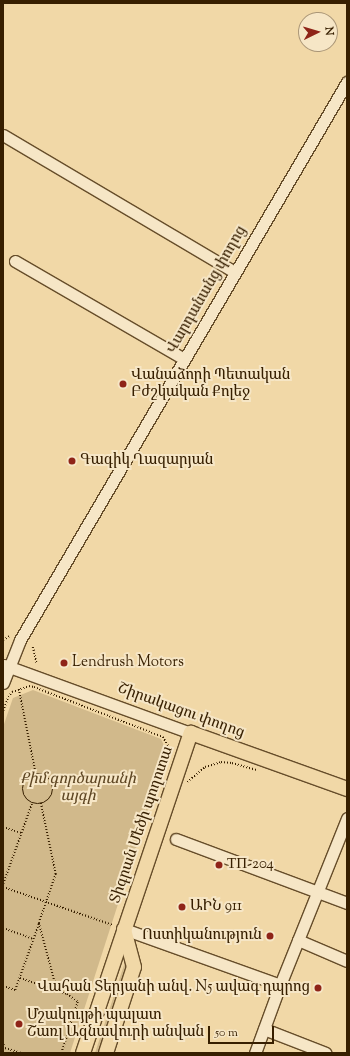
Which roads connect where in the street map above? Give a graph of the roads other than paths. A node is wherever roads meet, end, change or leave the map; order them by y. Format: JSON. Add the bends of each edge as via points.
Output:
{"nodes":[{"id":1,"x":347,"y":82,"type":"edge"},
{"id":2,"x":3,"y":136,"type":"edge"},
{"id":3,"x":15,"y":261,"type":"dead end"},
{"id":4,"x":235,"y":272,"type":"junction"},
{"id":5,"x":184,"y":359,"type":"junction"},
{"id":6,"x":6,"y":666,"type":"edge"},
{"id":7,"x":3,"y":682,"type":"edge"},
{"id":8,"x":191,"y":733,"type":"junction"},
{"id":9,"x":347,"y":789,"type":"edge"},
{"id":10,"x":347,"y":818,"type":"edge"},
{"id":11,"x":176,"y":839,"type":"dead end"},
{"id":12,"x":317,"y":892,"type":"junction"},
{"id":13,"x":347,"y":904,"type":"edge"},
{"id":14,"x":120,"y":927,"type":"junction"},
{"id":15,"x":298,"y":940,"type":"junction"},
{"id":16,"x":347,"y":961,"type":"edge"},
{"id":17,"x":280,"y":985,"type":"junction"},
{"id":18,"x":264,"y":1029,"type":"junction"},
{"id":19,"x":83,"y":1053,"type":"edge"},
{"id":20,"x":106,"y":1053,"type":"edge"},
{"id":21,"x":255,"y":1053,"type":"edge"},
{"id":22,"x":326,"y":1053,"type":"edge"}],
"edges":[{"from":1,"to":4,"type":"street","name":"Վարդանանց փողոց"},
{"from":2,"to":4,"type":"street"},
{"from":3,"to":5,"type":"street"},
{"from":4,"to":5,"type":"street","name":"Վարդանանց փողոց"},
{"from":5,"to":6,"type":"street","name":"Վարդանանց փողոց"},
{"from":6,"to":7,"type":"street","name":"Վարդանանց փողոց"},
{"from":6,"to":8,"type":"street","name":"Շիրակացու փողոց"},
{"from":8,"to":9,"type":"main road","name":"Շիրակացու փողոց"},
{"from":8,"to":14,"type":"main road","name":"Տիգրան Մեծի պողոտա"},
{"from":10,"to":12,"type":"street"},
{"from":11,"to":12,"type":"street"},
{"from":12,"to":13,"type":"street"},
{"from":12,"to":15,"type":"street"},
{"from":14,"to":17,"type":"street"},
{"from":14,"to":19,"type":"main road","name":"Տիգրան Մեծի պողոտա"},
{"from":14,"to":20,"type":"main road","via":[[134,967]]},
{"from":15,"to":16,"type":"street"},
{"from":15,"to":17,"type":"street"},
{"from":17,"to":18,"type":"street"},
{"from":18,"to":21,"type":"street"},
{"from":18,"to":22,"type":"street"}]}
